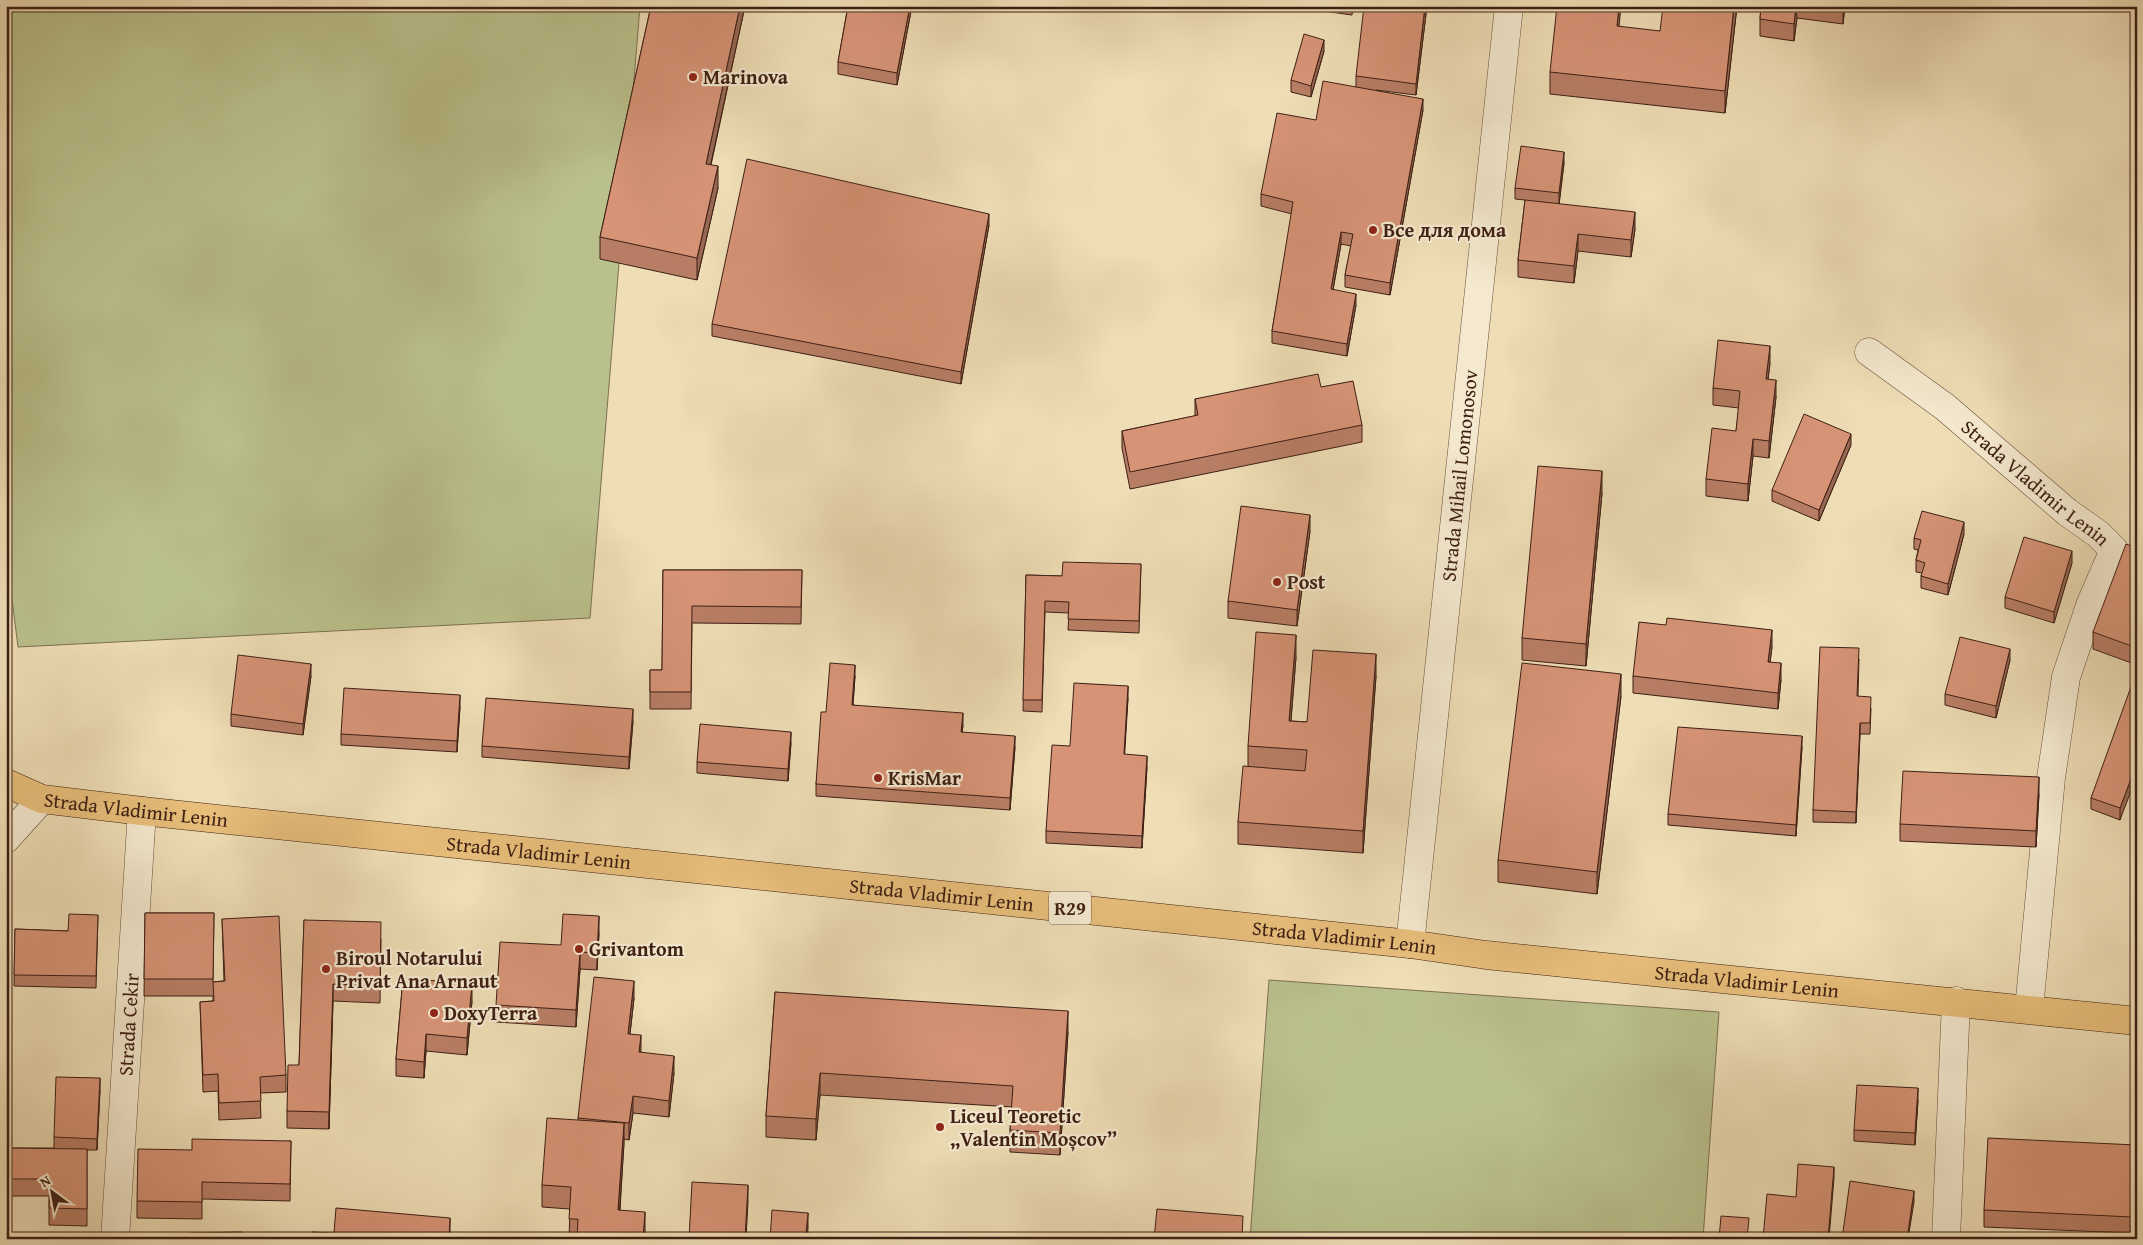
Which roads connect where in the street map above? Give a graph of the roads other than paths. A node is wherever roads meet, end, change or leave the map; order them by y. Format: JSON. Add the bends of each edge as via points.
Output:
{"nodes":[{"id":1,"x":1509,"y":6,"type":"edge"},
{"id":2,"x":1869,"y":352,"type":"dead end"},
{"id":3,"x":6,"y":783,"type":"edge"},
{"id":4,"x":42,"y":799,"type":"junction"},
{"id":5,"x":142,"y":811,"type":"junction"},
{"id":6,"x":6,"y":839,"type":"edge"},
{"id":7,"x":1410,"y":944,"type":"junction"},
{"id":8,"x":1956,"y":1001,"type":"junction"},
{"id":9,"x":2029,"y":1009,"type":"junction"},
{"id":10,"x":2137,"y":1021,"type":"edge"},
{"id":11,"x":115,"y":1239,"type":"edge"},
{"id":12,"x":1946,"y":1239,"type":"edge"}],
"edges":[{"from":1,"to":7,"type":"street","name":"Strada Mihail Lomonosov"},
{"from":2,"to":9,"type":"street","name":"Strada Vladimir Lenin","via":[[1945,408],[2114,550],[2066,677],[2051,778]]},
{"from":3,"to":4,"type":"main road","name":"Strada Vladimir Lenin","number":"R29"},
{"from":4,"to":5,"type":"main road","name":"Strada Vladimir Lenin","number":"R29"},
{"from":4,"to":6,"type":"street"},
{"from":5,"to":7,"type":"main road","name":"Strada Vladimir Lenin","number":"R29"},
{"from":5,"to":11,"type":"street","name":"Strada Cekir"},
{"from":7,"to":8,"type":"main road","name":"Strada Vladimir Lenin","number":"R29","via":[[1486,955]]},
{"from":8,"to":9,"type":"main road","name":"Strada Vladimir Lenin","number":"R29"},
{"from":8,"to":12,"type":"street"},
{"from":9,"to":10,"type":"main road","name":"Strada Vladimir Lenin","number":"R29"}]}
